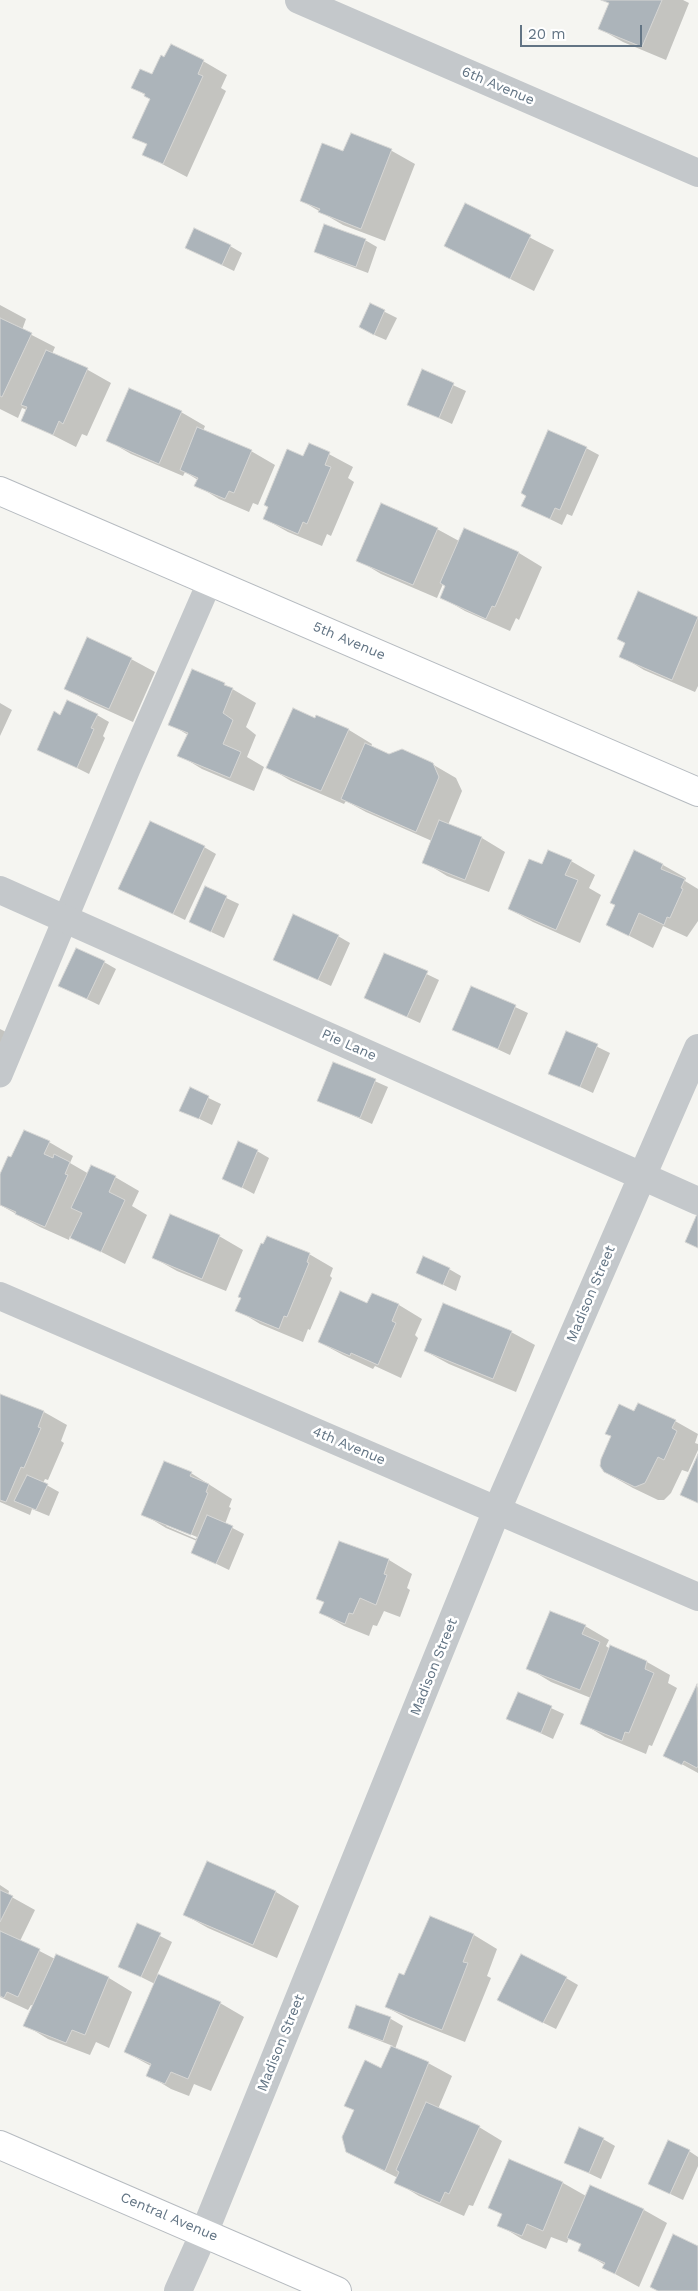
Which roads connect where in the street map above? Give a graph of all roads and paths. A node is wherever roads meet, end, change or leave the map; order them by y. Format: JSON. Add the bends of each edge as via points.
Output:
{"nodes":[{"id":1,"x":299,"y":0,"type":"edge"},
{"id":2,"x":698,"y":173,"type":"edge"},
{"id":3,"x":0,"y":491,"type":"edge"},
{"id":4,"x":210,"y":581,"type":"junction"},
{"id":5,"x":698,"y":792,"type":"edge"},
{"id":6,"x":0,"y":890,"type":"edge"},
{"id":7,"x":65,"y":917,"type":"junction"},
{"id":8,"x":698,"y":1048,"type":"edge"},
{"id":9,"x":0,"y":1075,"type":"edge"},
{"id":10,"x":641,"y":1177,"type":"junction"},
{"id":11,"x":698,"y":1201,"type":"edge"},
{"id":12,"x":0,"y":1296,"type":"edge"},
{"id":13,"x":497,"y":1510,"type":"junction"},
{"id":14,"x":698,"y":1597,"type":"edge"},
{"id":15,"x":0,"y":2145,"type":"edge"},
{"id":16,"x":204,"y":2232,"type":"junction"},
{"id":17,"x":178,"y":2291,"type":"edge"},
{"id":18,"x":337,"y":2291,"type":"edge"}],
"edges":[{"from":1,"to":2,"type":"street","name":"6th Avenue"},
{"from":3,"to":4,"type":"street","name":"5th Avenue"},
{"from":4,"to":5,"type":"street","name":"5th Avenue"},
{"from":4,"to":7,"type":"lane"},
{"from":6,"to":7,"type":"street","name":"Pie Lane"},
{"from":7,"to":9,"type":"lane"},
{"from":7,"to":10,"type":"street","name":"Pie Lane"},
{"from":8,"to":10,"type":"street","name":"Madison Street"},
{"from":10,"to":11,"type":"street","name":"Pie Lane"},
{"from":10,"to":13,"type":"street","name":"Madison Street"},
{"from":12,"to":13,"type":"street","name":"4th Avenue"},
{"from":13,"to":14,"type":"street","name":"4th Avenue"},
{"from":13,"to":16,"type":"street","name":"Madison Street"},
{"from":15,"to":16,"type":"street","name":"Central Avenue"},
{"from":16,"to":17,"type":"street","name":"Madison Street"},
{"from":16,"to":18,"type":"street","name":"Central Avenue"}]}
